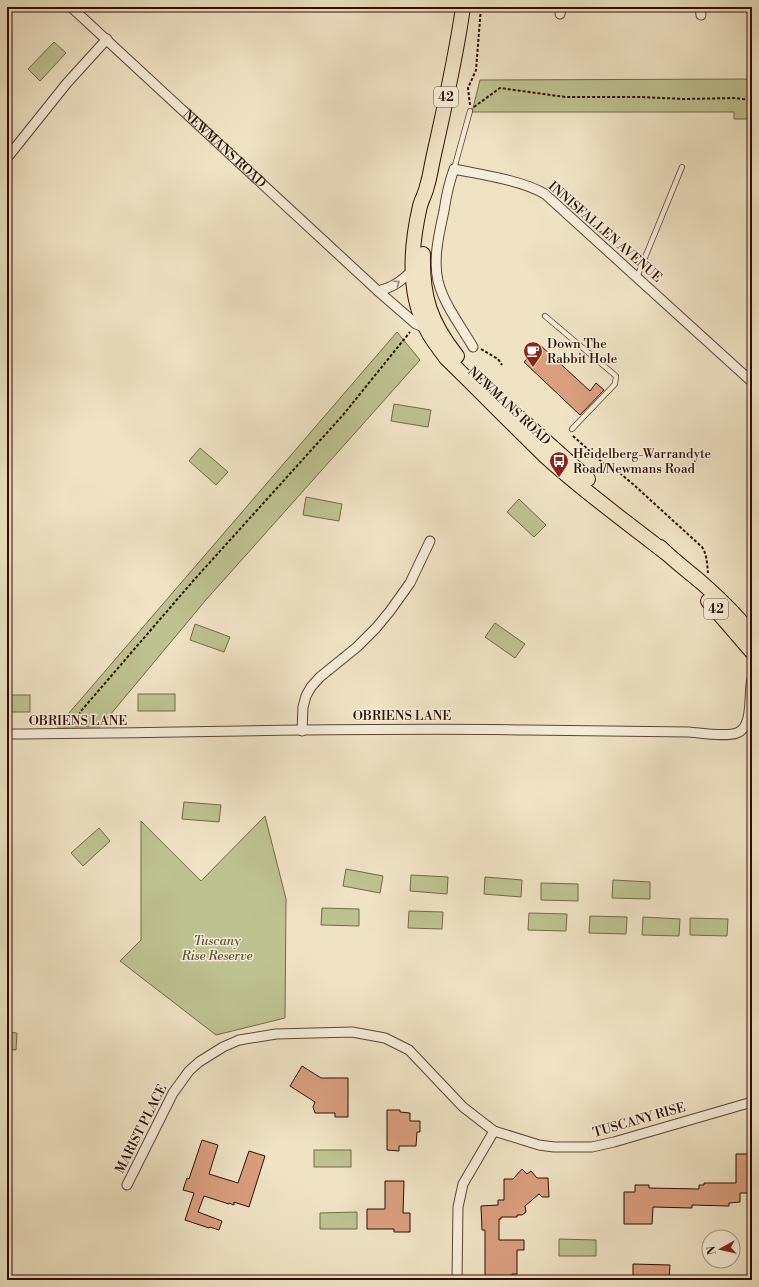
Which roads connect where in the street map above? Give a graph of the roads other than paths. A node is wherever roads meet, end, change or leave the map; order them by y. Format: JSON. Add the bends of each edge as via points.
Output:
{"nodes":[{"id":1,"x":71,"y":7,"type":"edge"},
{"id":2,"x":463,"y":7,"type":"edge"},
{"id":3,"x":107,"y":39,"type":"junction"},
{"id":4,"x":470,"y":110,"type":"road end"},
{"id":5,"x":7,"y":158,"type":"edge"},
{"id":6,"x":682,"y":167,"type":"dead end"},
{"id":7,"x":454,"y":169,"type":"junction"},
{"id":8,"x":427,"y":187,"type":"junction"},
{"id":9,"x":413,"y":270,"type":"junction"},
{"id":10,"x":637,"y":277,"type":"junction"},
{"id":11,"x":378,"y":291,"type":"junction"},
{"id":12,"x":545,"y":316,"type":"dead end"},
{"id":13,"x":426,"y":326,"type":"junction"},
{"id":14,"x":473,"y":347,"type":"road end"},
{"id":15,"x":752,"y":382,"type":"edge"},
{"id":16,"x":570,"y":431,"type":"road end"},
{"id":17,"x":430,"y":541,"type":"dead end"},
{"id":18,"x":680,"y":566,"type":"junction"},
{"id":19,"x":752,"y":635,"type":"edge"},
{"id":20,"x":752,"y":652,"type":"edge"},
{"id":21,"x":752,"y":679,"type":"edge"},
{"id":22,"x":302,"y":731,"type":"junction"},
{"id":23,"x":7,"y":734,"type":"edge"},
{"id":24,"x":305,"y":1032,"type":"joint"},
{"id":25,"x":752,"y":1102,"type":"edge"},
{"id":26,"x":494,"y":1131,"type":"junction"},
{"id":27,"x":127,"y":1185,"type":"dead end"},
{"id":28,"x":457,"y":1280,"type":"edge"}],
"edges":[{"from":1,"to":3,"type":"street","name":"NEWMANS ROAD"},
{"from":2,"to":8,"type":"main road","number":"42"},
{"from":3,"to":5,"type":"street","via":[[67,83]]},
{"from":3,"to":11,"type":"street","name":"NEWMANS ROAD"},
{"from":4,"to":7,"type":"lane"},
{"from":6,"to":10,"type":"lane"},
{"from":7,"to":10,"type":"street","name":"INNISFALLEN AVENUE","via":[[519,183],[537,190],[556,203]]},
{"from":7,"to":14,"type":"street","via":[[441,226],[436,270],[443,295]]},
{"from":8,"to":9,"type":"main road","number":"42","via":[[415,235]]},
{"from":8,"to":13,"type":"main road","number":"42","via":[[422,268],[428,308]]},
{"from":11,"to":9,"type":"street","one_way":true,"via":[[396,285]]},
{"from":9,"to":13,"type":"main road","number":"42","via":[[416,297]]},
{"from":10,"to":15,"type":"street","name":"INNISFALLEN AVENUE"},
{"from":11,"to":13,"type":"street","name":"NEWMANS ROAD"},
{"from":12,"to":16,"type":"lane","via":[[616,376],[615,384]]},
{"from":13,"to":18,"type":"main road","name":"NEWMANS ROAD","number":"42","via":[[448,344],[475,376]]},
{"from":17,"to":22,"type":"street","via":[[410,583],[390,611],[357,647],[311,687],[306,696]]},
{"from":18,"to":19,"type":"main road","name":"NEWMANS ROAD","number":"42","via":[[728,608]]},
{"from":18,"to":20,"type":"main road","name":"NEWMANS ROAD","number":"42"},
{"from":21,"to":22,"type":"street","name":"OBRIENS LANE","via":[[745,728],[731,734],[477,729]]},
{"from":22,"to":23,"type":"street","name":"OBRIENS LANE"},
{"from":24,"to":26,"type":"street","name":"TUSCANY RISE","via":[[352,1032],[385,1038],[410,1050],[463,1107]]},
{"from":24,"to":27,"type":"street","name":"MARIST PLACE","via":[[239,1040],[199,1062],[172,1093]]},
{"from":25,"to":26,"type":"street","name":"TUSCANY RISE","via":[[592,1147],[539,1145]]},
{"from":26,"to":28,"type":"street","via":[[463,1184],[458,1207]]}]}
